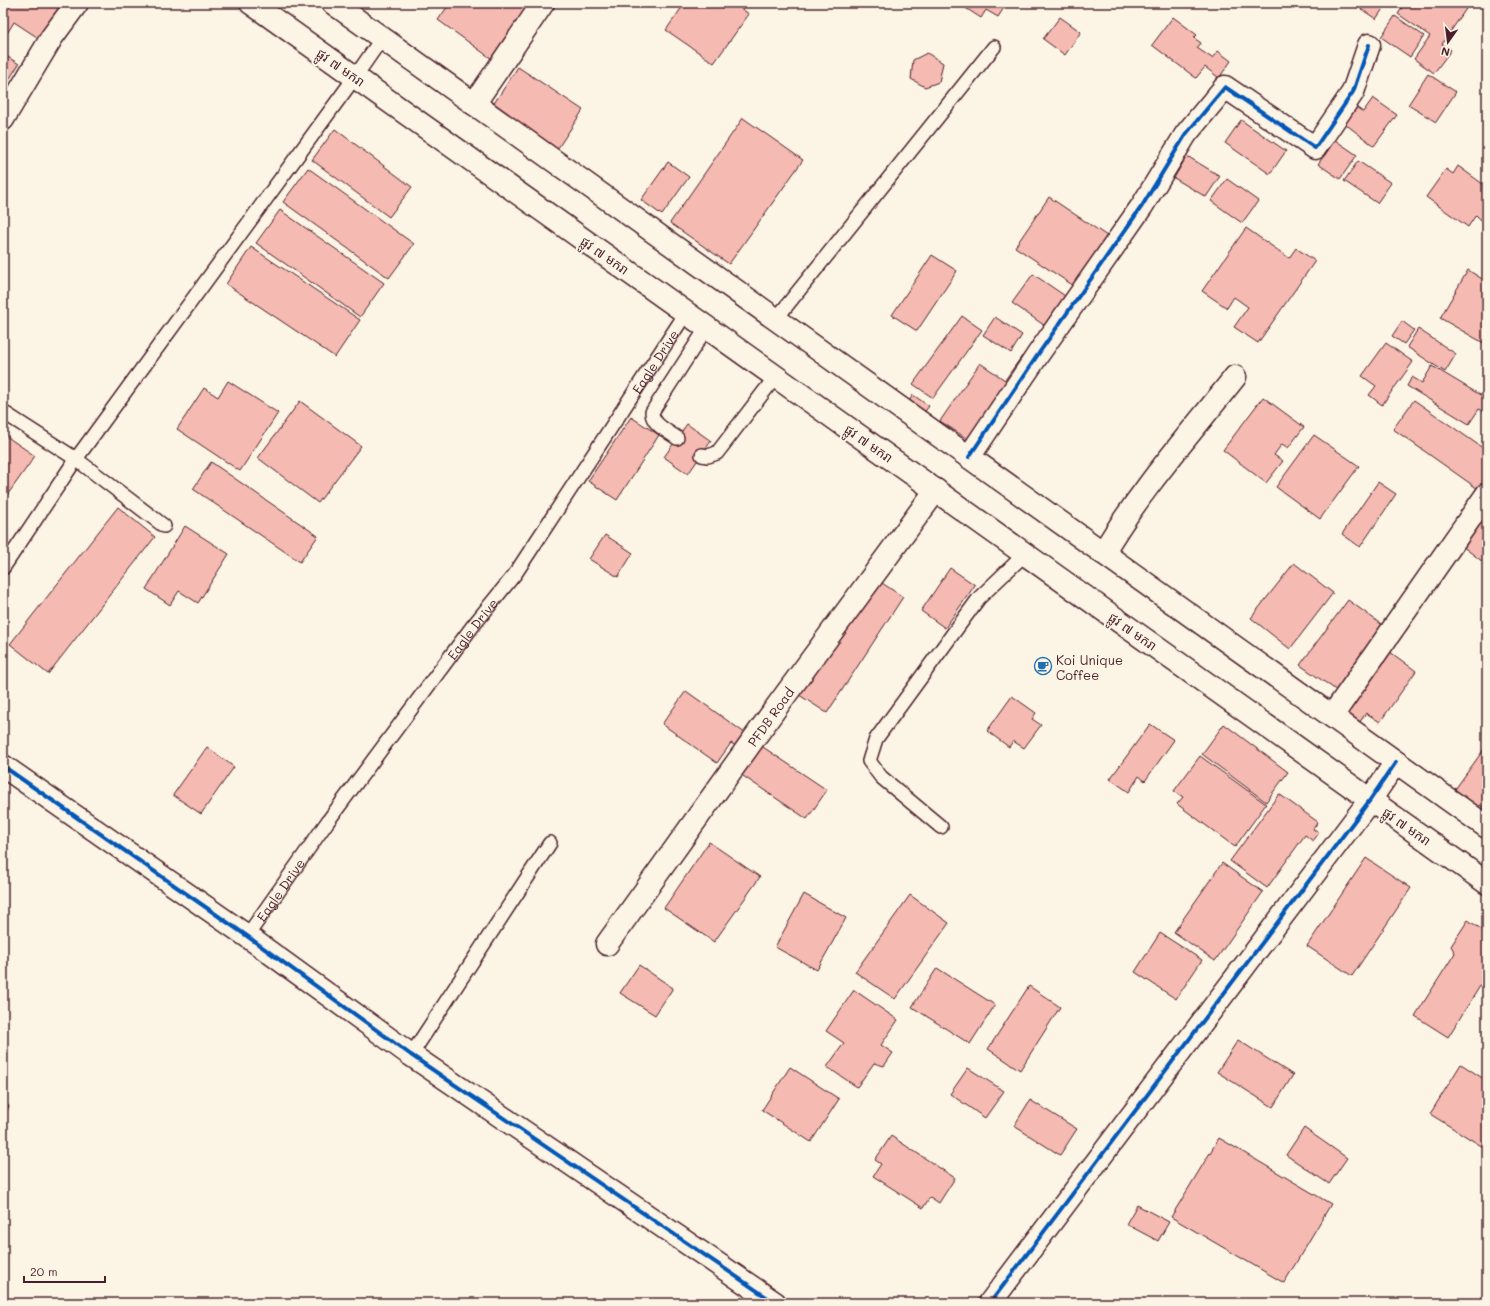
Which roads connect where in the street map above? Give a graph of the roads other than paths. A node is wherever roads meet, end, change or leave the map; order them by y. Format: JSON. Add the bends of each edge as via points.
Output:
{"nodes":[{"id":1,"x":77,"y":3,"type":"edge"},
{"id":2,"x":251,"y":3,"type":"edge"},
{"id":3,"x":333,"y":3,"type":"edge"},
{"id":4,"x":543,"y":3,"type":"edge"},
{"id":5,"x":382,"y":38,"type":"junction"},
{"id":6,"x":1369,"y":46,"type":"dead end"},
{"id":7,"x":994,"y":47,"type":"dead end"},
{"id":8,"x":355,"y":77,"type":"junction"},
{"id":9,"x":474,"y":104,"type":"junction"},
{"id":10,"x":3,"y":119,"type":"edge"},
{"id":11,"x":686,"y":313,"type":"junction"},
{"id":12,"x":776,"y":319,"type":"junction"},
{"id":13,"x":707,"y":327,"type":"junction"},
{"id":14,"x":776,"y":376,"type":"junction"},
{"id":15,"x":1235,"y":377,"type":"dead end"},
{"id":16,"x":3,"y":412,"type":"edge"},
{"id":17,"x":677,"y":438,"type":"dead end"},
{"id":18,"x":702,"y":455,"type":"dead end"},
{"id":19,"x":969,"y":457,"type":"junction"},
{"id":20,"x":76,"y":459,"type":"junction"},
{"id":21,"x":936,"y":490,"type":"junction"},
{"id":22,"x":1487,"y":494,"type":"edge"},
{"id":23,"x":164,"y":526,"type":"dead end"},
{"id":24,"x":1103,"y":553,"type":"junction"},
{"id":25,"x":1025,"y":554,"type":"junction"},
{"id":26,"x":3,"y":568,"type":"edge"},
{"id":27,"x":1332,"y":716,"type":"junction"},
{"id":28,"x":1396,"y":762,"type":"junction"},
{"id":29,"x":3,"y":766,"type":"edge"},
{"id":30,"x":1370,"y":800,"type":"junction"},
{"id":31,"x":941,"y":826,"type":"dead end"},
{"id":32,"x":1487,"y":827,"type":"edge"},
{"id":33,"x":550,"y":843,"type":"dead end"},
{"id":34,"x":1487,"y":883,"type":"edge"},
{"id":35,"x":247,"y":936,"type":"junction"},
{"id":36,"x":606,"y":944,"type":"dead end"},
{"id":37,"x":411,"y":1055,"type":"junction"},
{"id":38,"x":774,"y":1303,"type":"edge"},
{"id":39,"x":990,"y":1303,"type":"edge"}],
"edges":[{"from":1,"to":10,"type":"street","via":[[52,37]]},
{"from":2,"to":8,"type":"street","name":"ផ្លូវ ៧ មករា"},
{"from":3,"to":5,"type":"street"},
{"from":4,"to":9,"type":"street"},
{"from":5,"to":8,"type":"lane"},
{"from":5,"to":9,"type":"street"},
{"from":6,"to":19,"type":"street","via":[[1353,92],[1316,148],[1225,87],[1186,134],[1142,206]]},
{"from":7,"to":12,"type":"lane"},
{"from":8,"to":11,"type":"street","name":"ផ្លូវ ៧ មករា"},
{"from":8,"to":20,"type":"lane"},
{"from":9,"to":12,"type":"street"},
{"from":11,"to":13,"type":"street","name":"ផ្លូវ ៧ មករា"},
{"from":11,"to":35,"type":"lane","name":"Eagle Drive","via":[[515,574],[472,627]]},
{"from":12,"to":19,"type":"street"},
{"from":13,"to":14,"type":"street","name":"ផ្លូវ ៧ មករា"},
{"from":13,"to":17,"type":"lane","via":[[652,412],[652,418],[656,423]]},
{"from":14,"to":18,"type":"lane","via":[[717,453]]},
{"from":14,"to":21,"type":"street","name":"ផ្លូវ ៧ មករា"},
{"from":15,"to":24,"type":"street","via":[[1162,468]]},
{"from":16,"to":20,"type":"lane"},
{"from":19,"to":24,"type":"street"},
{"from":20,"to":23,"type":"lane"},
{"from":20,"to":26,"type":"lane"},
{"from":21,"to":25,"type":"street","name":"ផ្លូវ ៧ មករា"},
{"from":21,"to":36,"type":"street","name":"PFDB Road"},
{"from":22,"to":27,"type":"street"},
{"from":24,"to":27,"type":"street"},
{"from":25,"to":30,"type":"street","name":"ផ្លូវ ៧ មករា"},
{"from":25,"to":31,"type":"lane","via":[[979,598],[876,739],[869,761],[881,777]]},
{"from":27,"to":28,"type":"street"},
{"from":28,"to":30,"type":"street"},
{"from":28,"to":32,"type":"street"},
{"from":29,"to":35,"type":"street"},
{"from":30,"to":34,"type":"street","name":"ផ្លូវ ៧ មករា"},
{"from":30,"to":39,"type":"street"},
{"from":33,"to":37,"type":"lane"},
{"from":35,"to":37,"type":"street"},
{"from":37,"to":38,"type":"street"}]}
